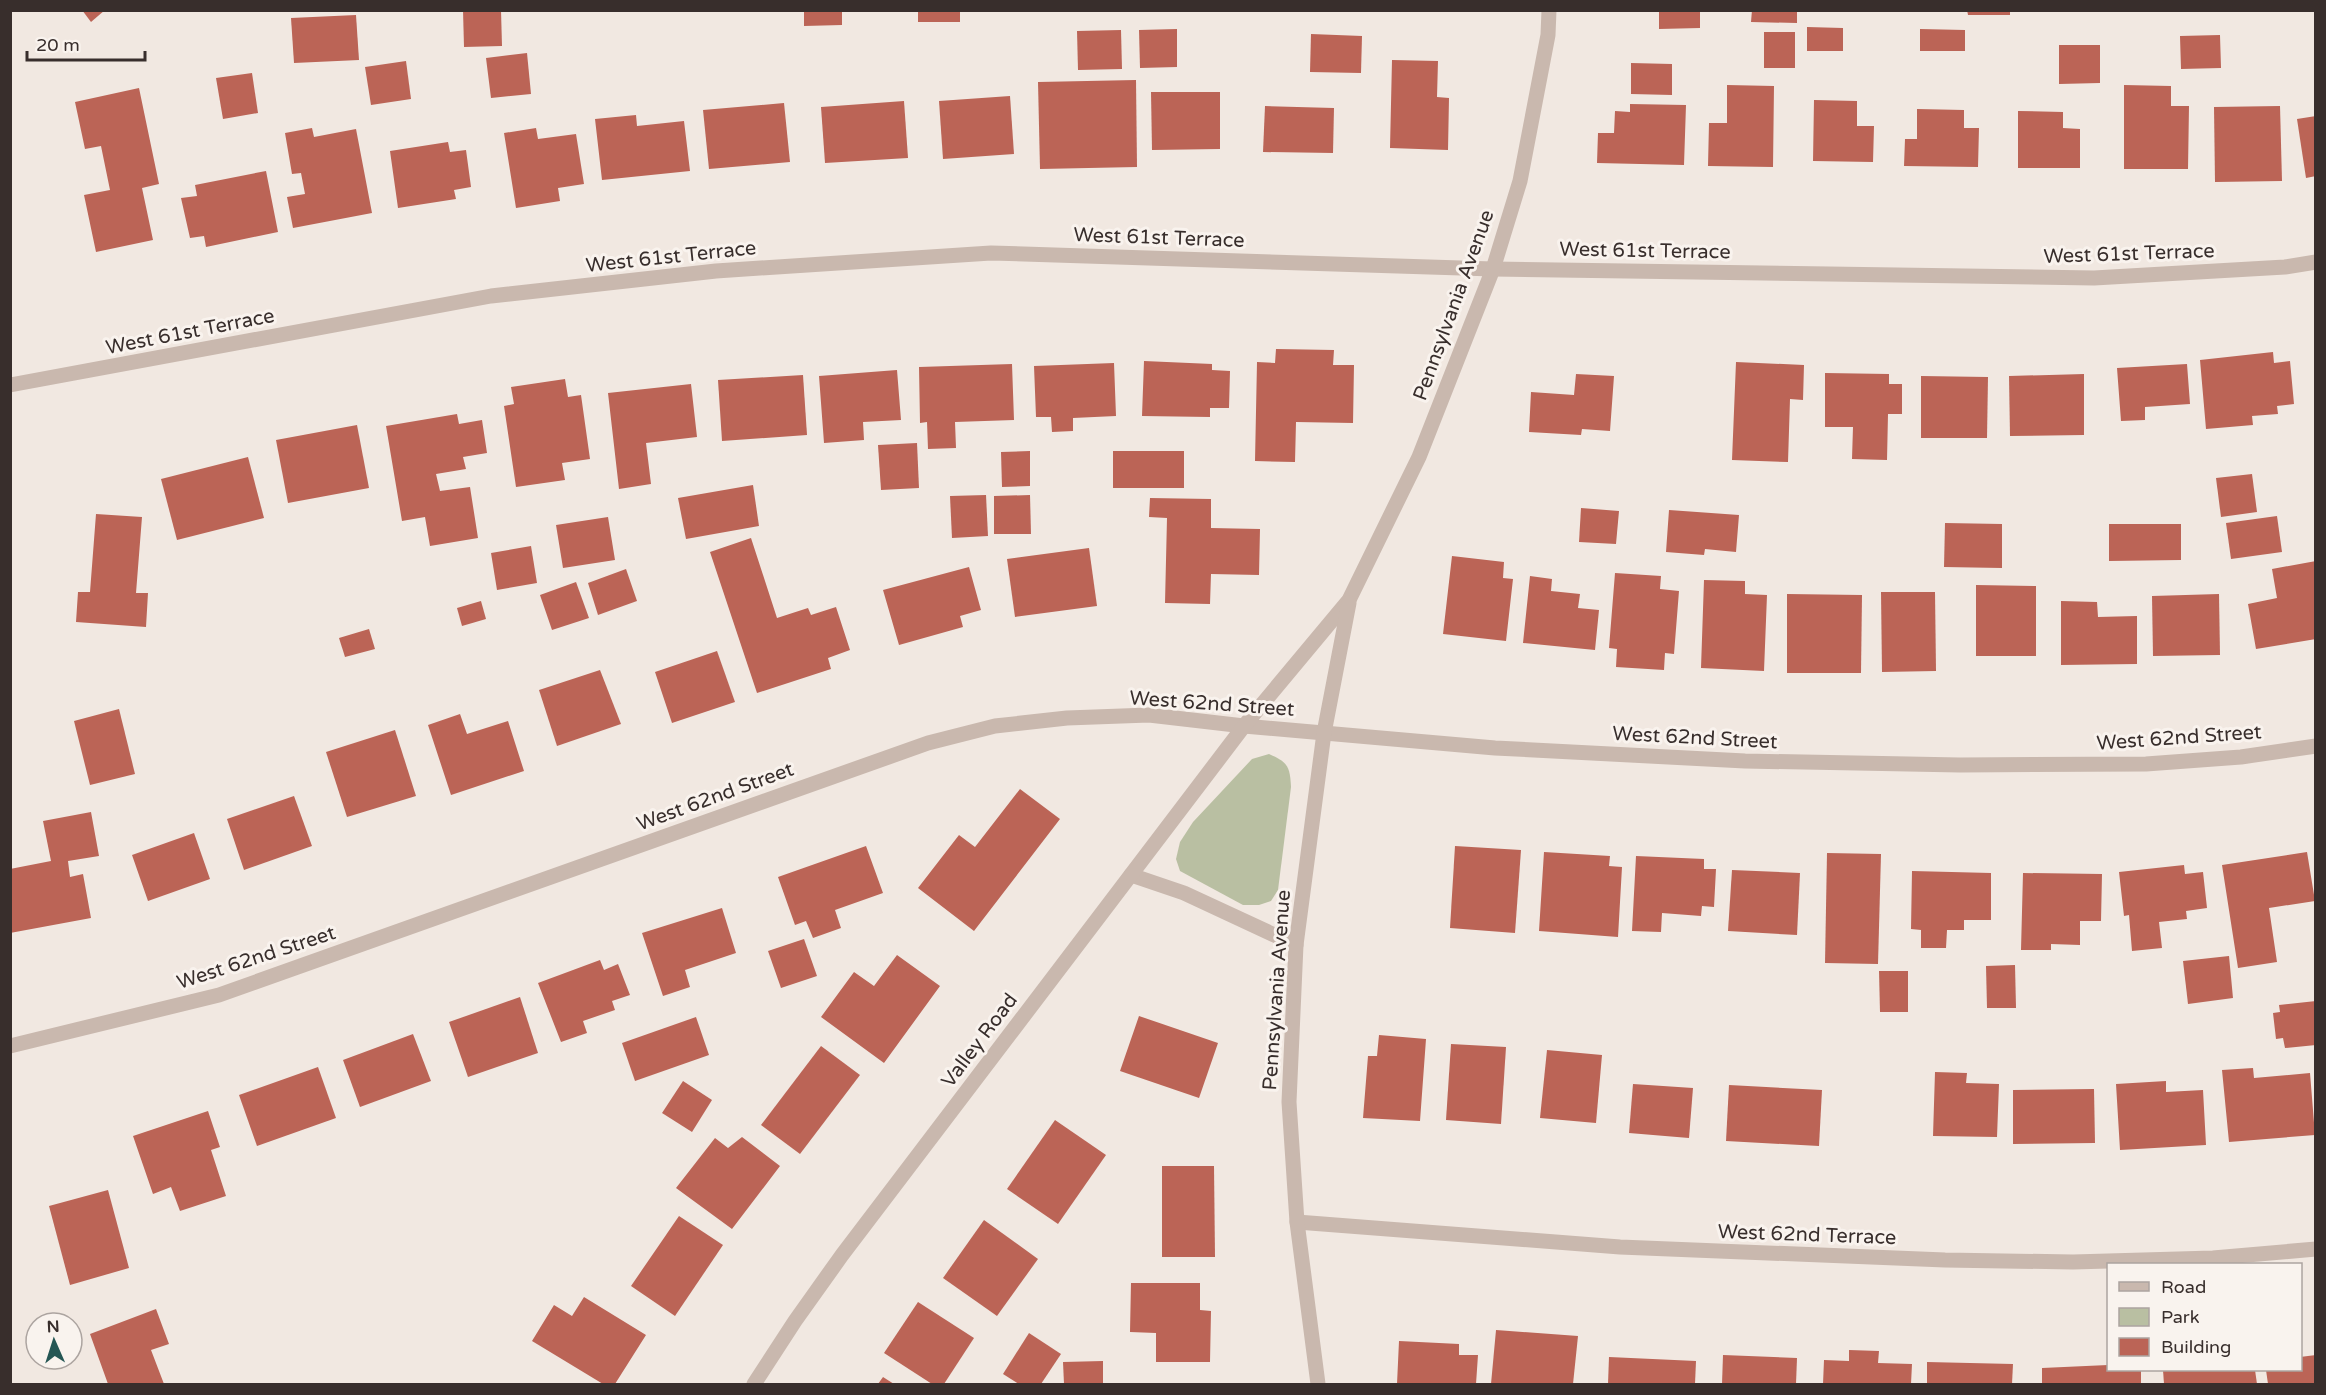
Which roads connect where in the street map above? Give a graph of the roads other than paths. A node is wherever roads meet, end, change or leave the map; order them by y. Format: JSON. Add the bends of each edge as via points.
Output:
{"nodes":[{"id":1,"x":1549,"y":10,"type":"edge"},
{"id":2,"x":2316,"y":262,"type":"edge"},
{"id":3,"x":1493,"y":268,"type":"junction"},
{"id":4,"x":10,"y":385,"type":"edge"},
{"id":5,"x":1349,"y":600,"type":"junction"},
{"id":6,"x":1244,"y":726,"type":"junction"},
{"id":7,"x":1324,"y":733,"type":"junction"},
{"id":8,"x":2316,"y":746,"type":"edge"},
{"id":9,"x":1131,"y":876,"type":"junction"},
{"id":10,"x":1296,"y":945,"type":"junction"},
{"id":11,"x":10,"y":1046,"type":"edge"},
{"id":12,"x":1297,"y":1222,"type":"junction"},
{"id":13,"x":2316,"y":1249,"type":"edge"},
{"id":14,"x":754,"y":1384,"type":"edge"},
{"id":15,"x":1318,"y":1384,"type":"edge"}],
"edges":[{"from":1,"to":3,"type":"street","name":"Pennsylvania Avenue","via":[[1548,35],[1520,180]]},
{"from":2,"to":3,"type":"street","name":"West 61st Terrace","via":[[2094,278]]},
{"from":3,"to":4,"type":"street","name":"West 61st Terrace","via":[[991,253],[716,271],[491,296]]},
{"from":3,"to":5,"type":"street","name":"Pennsylvania Avenue","via":[[1419,457]]},
{"from":5,"to":6,"type":"street","name":"Pennsylvania Avenue"},
{"from":5,"to":7,"type":"street","name":"Pennsylvania Avenue"},
{"from":6,"to":7,"type":"street","name":"West 62nd Street"},
{"from":6,"to":9,"type":"street","name":"Valley Road"},
{"from":6,"to":11,"type":"street","name":"West 62nd Street","via":[[1149,715],[1067,718],[994,726],[928,743],[219,995]]},
{"from":7,"to":8,"type":"street","name":"West 62nd Street","via":[[1495,748],[1745,761],[1960,765],[2146,764],[2241,757]]},
{"from":7,"to":10,"type":"street","name":"Pennsylvania Avenue"},
{"from":9,"to":10,"type":"street","via":[[1184,893]]},
{"from":9,"to":14,"type":"street","name":"Valley Road","via":[[842,1255]]},
{"from":10,"to":12,"type":"street","name":"Pennsylvania Avenue","via":[[1289,1102]]},
{"from":12,"to":13,"type":"street","name":"West 62nd Terrace","via":[[1620,1247],[1945,1260],[2073,1262]]},
{"from":12,"to":15,"type":"street","name":"Pennsylvania Avenue"}]}
